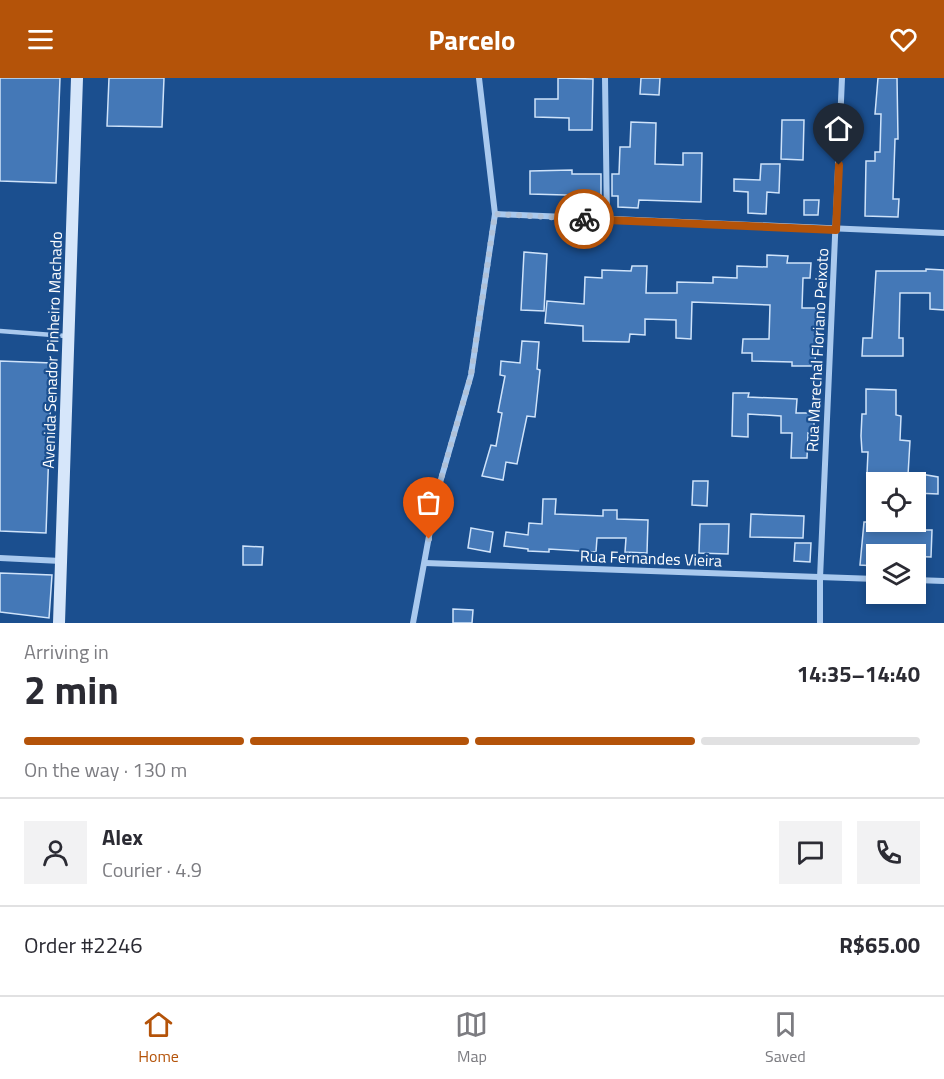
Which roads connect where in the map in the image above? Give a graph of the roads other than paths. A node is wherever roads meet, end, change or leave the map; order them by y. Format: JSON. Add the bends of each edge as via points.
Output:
{"nodes":[{"id":1,"x":77,"y":78,"type":"edge"},
{"id":2,"x":479,"y":78,"type":"edge"},
{"id":3,"x":605,"y":78,"type":"edge"},
{"id":4,"x":842,"y":78,"type":"edge"},
{"id":5,"x":495,"y":214,"type":"junction"},
{"id":6,"x":607,"y":220,"type":"junction"},
{"id":7,"x":836,"y":230,"type":"junction"},
{"id":8,"x":944,"y":233,"type":"edge"},
{"id":9,"x":0,"y":331,"type":"edge"},
{"id":10,"x":69,"y":337,"type":"junction"},
{"id":11,"x":0,"y":558,"type":"edge"},
{"id":12,"x":62,"y":561,"type":"junction"},
{"id":13,"x":425,"y":562,"type":"junction"},
{"id":14,"x":819,"y":578,"type":"junction"},
{"id":15,"x":866,"y":579,"type":"edge"},
{"id":16,"x":926,"y":580,"type":"edge"},
{"id":17,"x":944,"y":581,"type":"edge"},
{"id":18,"x":59,"y":623,"type":"edge"},
{"id":19,"x":413,"y":623,"type":"edge"},
{"id":20,"x":820,"y":623,"type":"edge"}],
"edges":[{"from":1,"to":10,"type":"main road","name":"Avenida Senador Pinheiro Machado"},
{"from":2,"to":5,"type":"street"},
{"from":3,"to":6,"type":"street"},
{"from":4,"to":7,"type":"street","name":"Rua Marechal Floriano Peixoto"},
{"from":5,"to":6,"type":"street"},
{"from":5,"to":13,"type":"street","via":[[471,375],[437,493]]},
{"from":6,"to":7,"type":"street"},
{"from":7,"to":8,"type":"street"},
{"from":7,"to":14,"type":"street","name":"Rua Marechal Floriano Peixoto"},
{"from":9,"to":10,"type":"lane"},
{"from":10,"to":12,"type":"main road","name":"Avenida Senador Pinheiro Machado"},
{"from":11,"to":12,"type":"street"},
{"from":12,"to":18,"type":"main road","name":"Avenida Senador Pinheiro Machado"},
{"from":13,"to":14,"type":"street","name":"Rua Fernandes Vieira"},
{"from":13,"to":19,"type":"street"},
{"from":14,"to":15,"type":"street","name":"Rua Fernandes Vieira"},
{"from":14,"to":20,"type":"street","name":"Rua Marechal Floriano Peixoto"},
{"from":16,"to":17,"type":"street"}]}
